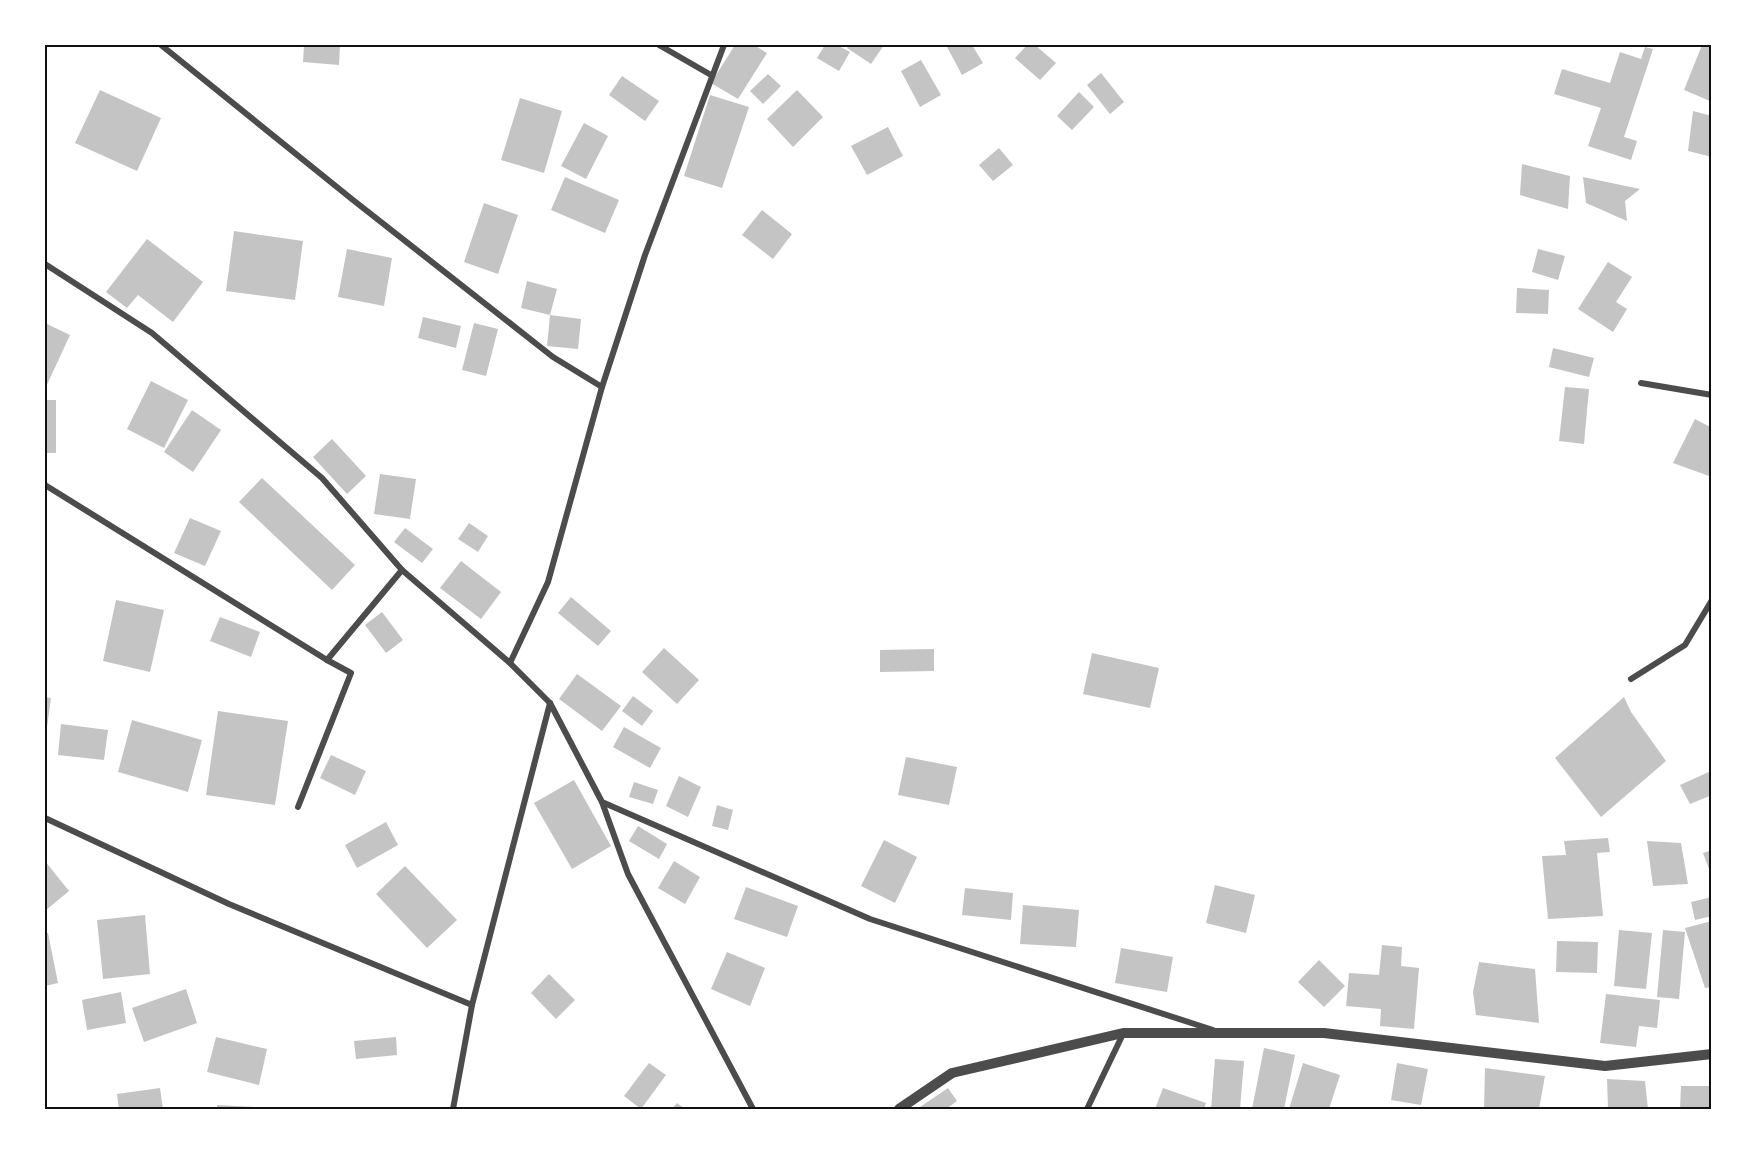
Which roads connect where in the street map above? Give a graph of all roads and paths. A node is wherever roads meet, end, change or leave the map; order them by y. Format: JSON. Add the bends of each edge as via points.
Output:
{"nodes":[{"id":1,"x":161,"y":45,"type":"edge"},
{"id":2,"x":658,"y":45,"type":"edge"},
{"id":3,"x":724,"y":45,"type":"edge"},
{"id":4,"x":711,"y":75,"type":"junction"},
{"id":5,"x":45,"y":264,"type":"edge"},
{"id":6,"x":1641,"y":383,"type":"dead end"},
{"id":7,"x":602,"y":387,"type":"junction"},
{"id":8,"x":1712,"y":395,"type":"edge"},
{"id":9,"x":45,"y":485,"type":"edge"},
{"id":10,"x":402,"y":570,"type":"junction"},
{"id":11,"x":1712,"y":600,"type":"edge"},
{"id":12,"x":327,"y":660,"type":"junction"},
{"id":13,"x":510,"y":663,"type":"junction"},
{"id":14,"x":1631,"y":679,"type":"dead end"},
{"id":15,"x":550,"y":703,"type":"junction"},
{"id":16,"x":602,"y":802,"type":"junction"},
{"id":17,"x":298,"y":807,"type":"dead end"},
{"id":18,"x":45,"y":818,"type":"edge"},
{"id":19,"x":472,"y":1005,"type":"junction"},
{"id":20,"x":1123,"y":1033,"type":"junction"},
{"id":21,"x":1224,"y":1033,"type":"junction"},
{"id":22,"x":1712,"y":1054,"type":"edge"},
{"id":23,"x":453,"y":1109,"type":"edge"},
{"id":24,"x":753,"y":1109,"type":"edge"},
{"id":25,"x":899,"y":1109,"type":"edge"},
{"id":26,"x":1087,"y":1109,"type":"edge"}],
"edges":[{"from":1,"to":7,"type":"street","via":[[544,350]]},
{"from":2,"to":4,"type":"street"},
{"from":3,"to":4,"type":"street"},
{"from":4,"to":7,"type":"street","via":[[659,214]]},
{"from":5,"to":10,"type":"street","via":[[152,333],[322,478]]},
{"from":6,"to":8,"type":"street"},
{"from":7,"to":13,"type":"street","via":[[548,582]]},
{"from":9,"to":12,"type":"street"},
{"from":10,"to":12,"type":"street"},
{"from":10,"to":13,"type":"street"},
{"from":11,"to":14,"type":"street","via":[[1685,645]]},
{"from":12,"to":17,"type":"street","via":[[351,673]]},
{"from":13,"to":15,"type":"street"},
{"from":15,"to":16,"type":"street"},
{"from":15,"to":19,"type":"street"},
{"from":16,"to":21,"type":"street","via":[[870,919]]},
{"from":16,"to":24,"type":"street","via":[[628,874]]},
{"from":18,"to":19,"type":"street","via":[[229,904]]},
{"from":19,"to":23,"type":"street"},
{"from":20,"to":21,"type":"street"},
{"from":20,"to":25,"type":"street","via":[[952,1073]]},
{"from":20,"to":26,"type":"street"},
{"from":21,"to":22,"type":"street","via":[[1324,1033],[1605,1066]]}]}
